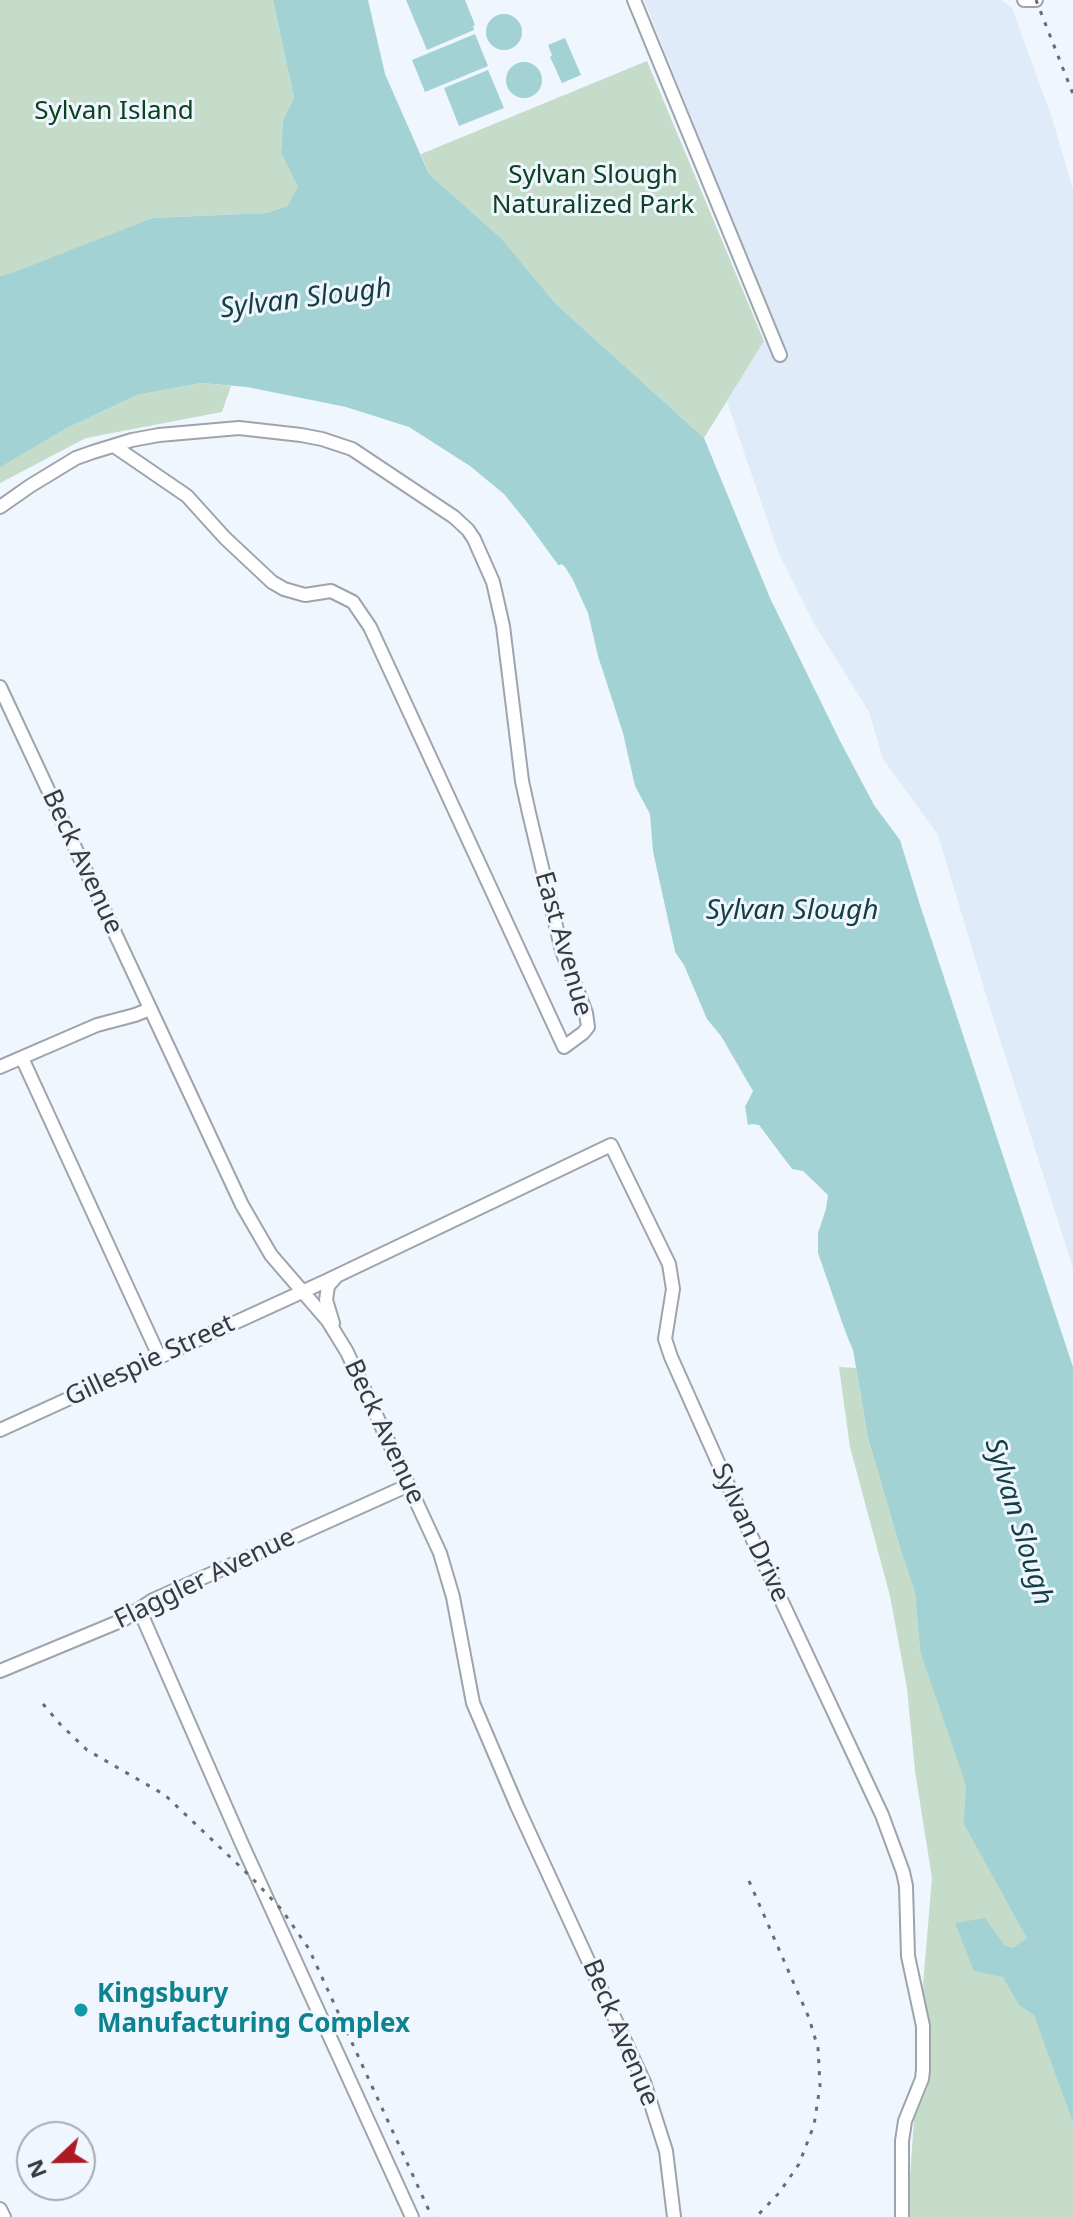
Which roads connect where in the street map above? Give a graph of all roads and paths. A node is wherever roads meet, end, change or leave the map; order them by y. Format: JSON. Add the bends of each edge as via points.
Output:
{"nodes":[{"id":1,"x":634,"y":0,"type":"edge"},
{"id":2,"x":1024,"y":0,"type":"edge"},
{"id":3,"x":1036,"y":0,"type":"edge"},
{"id":4,"x":780,"y":355,"type":"dead end"},
{"id":5,"x":114,"y":446,"type":"junction"},
{"id":6,"x":0,"y":507,"type":"edge"},
{"id":7,"x":0,"y":687,"type":"edge"},
{"id":8,"x":150,"y":1009,"type":"junction"},
{"id":9,"x":22,"y":1058,"type":"junction"},
{"id":10,"x":0,"y":1067,"type":"edge"},
{"id":11,"x":337,"y":1275,"type":"junction"},
{"id":12,"x":301,"y":1292,"type":"junction"},
{"id":13,"x":338,"y":1337,"type":"junction"},
{"id":14,"x":159,"y":1356,"type":"junction"},
{"id":15,"x":0,"y":1430,"type":"edge"},
{"id":16,"x":409,"y":1485,"type":"junction"},
{"id":17,"x":139,"y":1609,"type":"junction"},
{"id":18,"x":0,"y":1671,"type":"edge"},
{"id":19,"x":0,"y":2209,"type":"edge"},
{"id":20,"x":4,"y":2217,"type":"edge"},
{"id":21,"x":412,"y":2217,"type":"edge"},
{"id":22,"x":674,"y":2217,"type":"edge"},
{"id":23,"x":902,"y":2217,"type":"edge"}],
"edges":[{"from":1,"to":4,"type":"street"},
{"from":2,"to":3,"type":"street"},
{"from":5,"to":5,"type":"street","name":"East Avenue","via":[[187,496],[272,582],[305,595],[331,591],[353,602],[370,627],[564,1047],[583,1033],[588,1027],[586,1013],[562,951],[522,781],[493,582],[468,530],[373,462],[322,439],[239,428],[159,435]]},
{"from":5,"to":6,"type":"street","name":"East Avenue","via":[[76,458]]},
{"from":7,"to":8,"type":"street","name":"Beck Avenue"},
{"from":8,"to":9,"type":"street","via":[[97,1025]]},
{"from":8,"to":12,"type":"street","name":"Beck Avenue","via":[[254,1229]]},
{"from":9,"to":10,"type":"street"},
{"from":9,"to":14,"type":"street"},
{"from":11,"to":12,"type":"street","name":"Sylvan Drive"},
{"from":11,"to":13,"type":"street","via":[[326,1300]]},
{"from":11,"to":23,"type":"street","name":"Sylvan Drive","via":[[611,1145],[669,1264],[673,1289],[665,1339],[671,1357],[882,1815],[903,1872],[908,1956],[923,2026],[923,2070],[902,2141]]},
{"from":12,"to":13,"type":"street","name":"Beck Avenue"},
{"from":12,"to":14,"type":"street","name":"Gillespie Street"},
{"from":13,"to":16,"type":"street","name":"Beck Avenue"},
{"from":14,"to":15,"type":"street","name":"Gillespie Street"},
{"from":16,"to":17,"type":"street","name":"Flaggler Avenue"},
{"from":16,"to":22,"type":"street","name":"Beck Avenue","via":[[448,1578],[481,1726],[644,2082],[666,2151]]},
{"from":17,"to":18,"type":"street","name":"Flaggler Avenue"},
{"from":17,"to":21,"type":"street"},
{"from":19,"to":20,"type":"street"}]}
